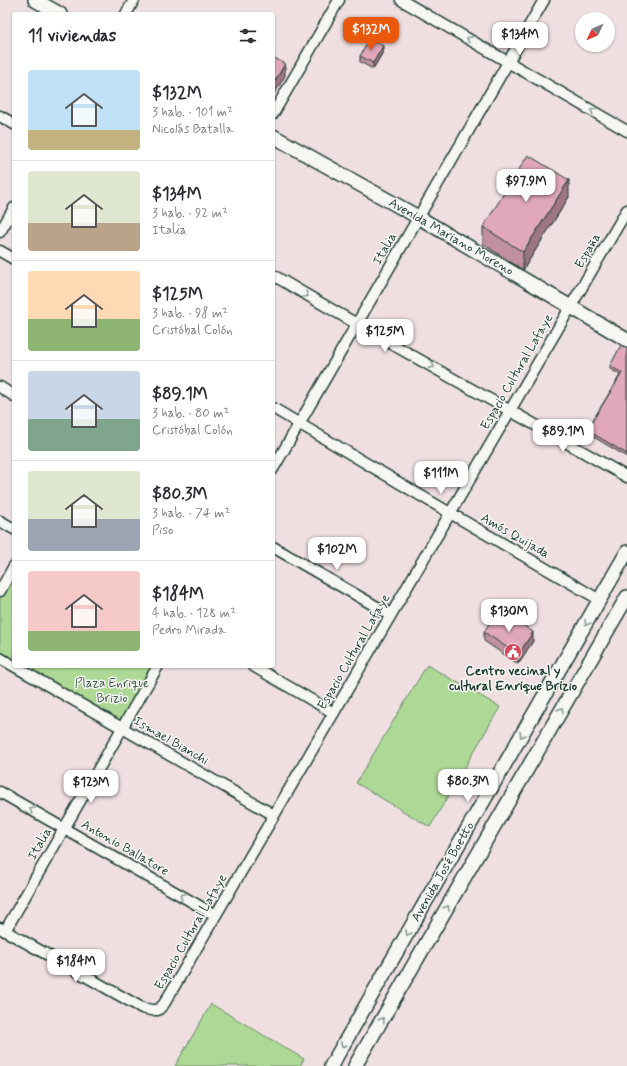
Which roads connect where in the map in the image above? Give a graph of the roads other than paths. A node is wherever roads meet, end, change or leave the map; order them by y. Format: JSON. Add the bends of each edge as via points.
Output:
{"nodes":[{"id":1,"x":35,"y":0,"type":"edge"},
{"id":2,"x":134,"y":0,"type":"edge"},
{"id":3,"x":339,"y":0,"type":"edge"},
{"id":4,"x":401,"y":0,"type":"edge"},
{"id":5,"x":544,"y":0,"type":"edge"},
{"id":6,"x":56,"y":12,"type":"edge"},
{"id":7,"x":127,"y":12,"type":"edge"},
{"id":8,"x":509,"y":62,"type":"junction"},
{"id":9,"x":275,"y":111,"type":"edge"},
{"id":10,"x":0,"y":116,"type":"edge"},
{"id":11,"x":12,"y":123,"type":"edge"},
{"id":12,"x":627,"y":131,"type":"edge"},
{"id":13,"x":275,"y":137,"type":"edge"},
{"id":14,"x":627,"y":210,"type":"edge"},
{"id":15,"x":12,"y":211,"type":"edge"},
{"id":16,"x":418,"y":217,"type":"junction"},
{"id":17,"x":0,"y":232,"type":"edge"},
{"id":18,"x":0,"y":251,"type":"edge"},
{"id":19,"x":12,"y":258,"type":"edge"},
{"id":20,"x":275,"y":276,"type":"edge"},
{"id":21,"x":571,"y":306,"type":"junction"},
{"id":22,"x":356,"y":325,"type":"junction"},
{"id":23,"x":627,"y":340,"type":"edge"},
{"id":24,"x":0,"y":387,"type":"edge"},
{"id":25,"x":12,"y":395,"type":"edge"},
{"id":26,"x":275,"y":409,"type":"edge"},
{"id":27,"x":510,"y":410,"type":"junction"},
{"id":28,"x":299,"y":423,"type":"junction"},
{"id":29,"x":275,"y":465,"type":"edge"},
{"id":30,"x":627,"y":477,"type":"edge"},
{"id":31,"x":450,"y":513,"type":"junction"},
{"id":32,"x":0,"y":522,"type":"edge"},
{"id":33,"x":12,"y":528,"type":"edge"},
{"id":34,"x":275,"y":548,"type":"edge"},
{"id":35,"x":627,"y":552,"type":"edge"},
{"id":36,"x":12,"y":570,"type":"edge"},
{"id":37,"x":0,"y":591,"type":"edge"},
{"id":38,"x":627,"y":597,"type":"edge"},
{"id":39,"x":600,"y":600,"type":"junction"},
{"id":40,"x":390,"y":615,"type":"junction"},
{"id":41,"x":0,"y":658,"type":"edge"},
{"id":42,"x":12,"y":665,"type":"edge"},
{"id":43,"x":18,"y":668,"type":"edge"},
{"id":44,"x":157,"y":668,"type":"edge"},
{"id":45,"x":256,"y":668,"type":"edge"},
{"id":46,"x":334,"y":713,"type":"junction"},
{"id":47,"x":123,"y":728,"type":"junction"},
{"id":48,"x":0,"y":792,"type":"edge"},
{"id":49,"x":274,"y":815,"type":"junction"},
{"id":50,"x":64,"y":829,"type":"junction"},
{"id":51,"x":215,"y":915,"type":"junction"},
{"id":52,"x":3,"y":930,"type":"edge"},
{"id":53,"x":331,"y":1066,"type":"edge"},
{"id":54,"x":355,"y":1066,"type":"edge"}],
"edges":[{"from":1,"to":6,"type":"main road"},
{"from":2,"to":7,"type":"street"},
{"from":3,"to":9,"type":"street"},
{"from":8,"to":4,"type":"street","one_way":true},
{"from":5,"to":8,"type":"street","name":"Italia"},
{"from":12,"to":8,"type":"street","one_way":true},
{"from":8,"to":16,"type":"street","name":"Italia"},
{"from":10,"to":11,"type":"street"},
{"from":13,"to":16,"type":"main road","name":"Avenida Mariano Moreno"},
{"from":14,"to":21,"type":"street","name":"España"},
{"from":15,"to":17,"type":"street"},
{"from":16,"to":21,"type":"main road","name":"Avenida Mariano Moreno"},
{"from":16,"to":22,"type":"street","name":"Italia"},
{"from":18,"to":19,"type":"street"},
{"from":20,"to":22,"type":"street","one_way":true},
{"from":21,"to":23,"type":"main road","name":"Avenida Mariano Moreno"},
{"from":21,"to":27,"type":"street","name":"Espacio Cultural Lafaye"},
{"from":22,"to":27,"type":"street","one_way":true},
{"from":22,"to":28,"type":"street","name":"Italia"},
{"from":24,"to":25,"type":"street"},
{"from":26,"to":28,"type":"street","name":"Amós Quijada"},
{"from":27,"to":30,"type":"street"},
{"from":27,"to":31,"type":"street","name":"Espacio Cultural Lafaye"},
{"from":28,"to":29,"type":"street","name":"Italia"},
{"from":28,"to":31,"type":"street","name":"Amós Quijada"},
{"from":31,"to":39,"type":"street","name":"Amós Quijada"},
{"from":31,"to":40,"type":"street","name":"Espacio Cultural Lafaye"},
{"from":32,"to":33,"type":"street"},
{"from":34,"to":40,"type":"street"},
{"from":35,"to":39,"type":"main road","name":"Avenida José Boetto"},
{"from":36,"to":37,"type":"street"},
{"from":54,"to":38,"type":"main road","name":"Avenida José Boetto","one_way":true},
{"from":39,"to":53,"type":"main road","name":"Avenida José Boetto","one_way":true},
{"from":40,"to":46,"type":"street","name":"Espacio Cultural Lafaye"},
{"from":41,"to":42,"type":"street","name":"Ismael Bianchi"},
{"from":43,"to":47,"type":"street","name":"Ismael Bianchi"},
{"from":44,"to":47,"type":"street","name":"Italia"},
{"from":45,"to":46,"type":"street"},
{"from":46,"to":49,"type":"street","name":"Espacio Cultural Lafaye"},
{"from":47,"to":49,"type":"street","name":"Ismael Bianchi"},
{"from":47,"to":50,"type":"street","name":"Italia"},
{"from":50,"to":48,"type":"street","name":"Antonio Ballatore","one_way":true},
{"from":49,"to":51,"type":"street","name":"Espacio Cultural Lafaye"},
{"from":51,"to":50,"type":"street","name":"Antonio Ballatore","one_way":true},
{"from":50,"to":52,"type":"street","name":"Italia"},
{"from":51,"to":52,"type":"street","name":"Espacio Cultural Lafaye","via":[[164,1004],[158,1010],[142,1008]]}]}
